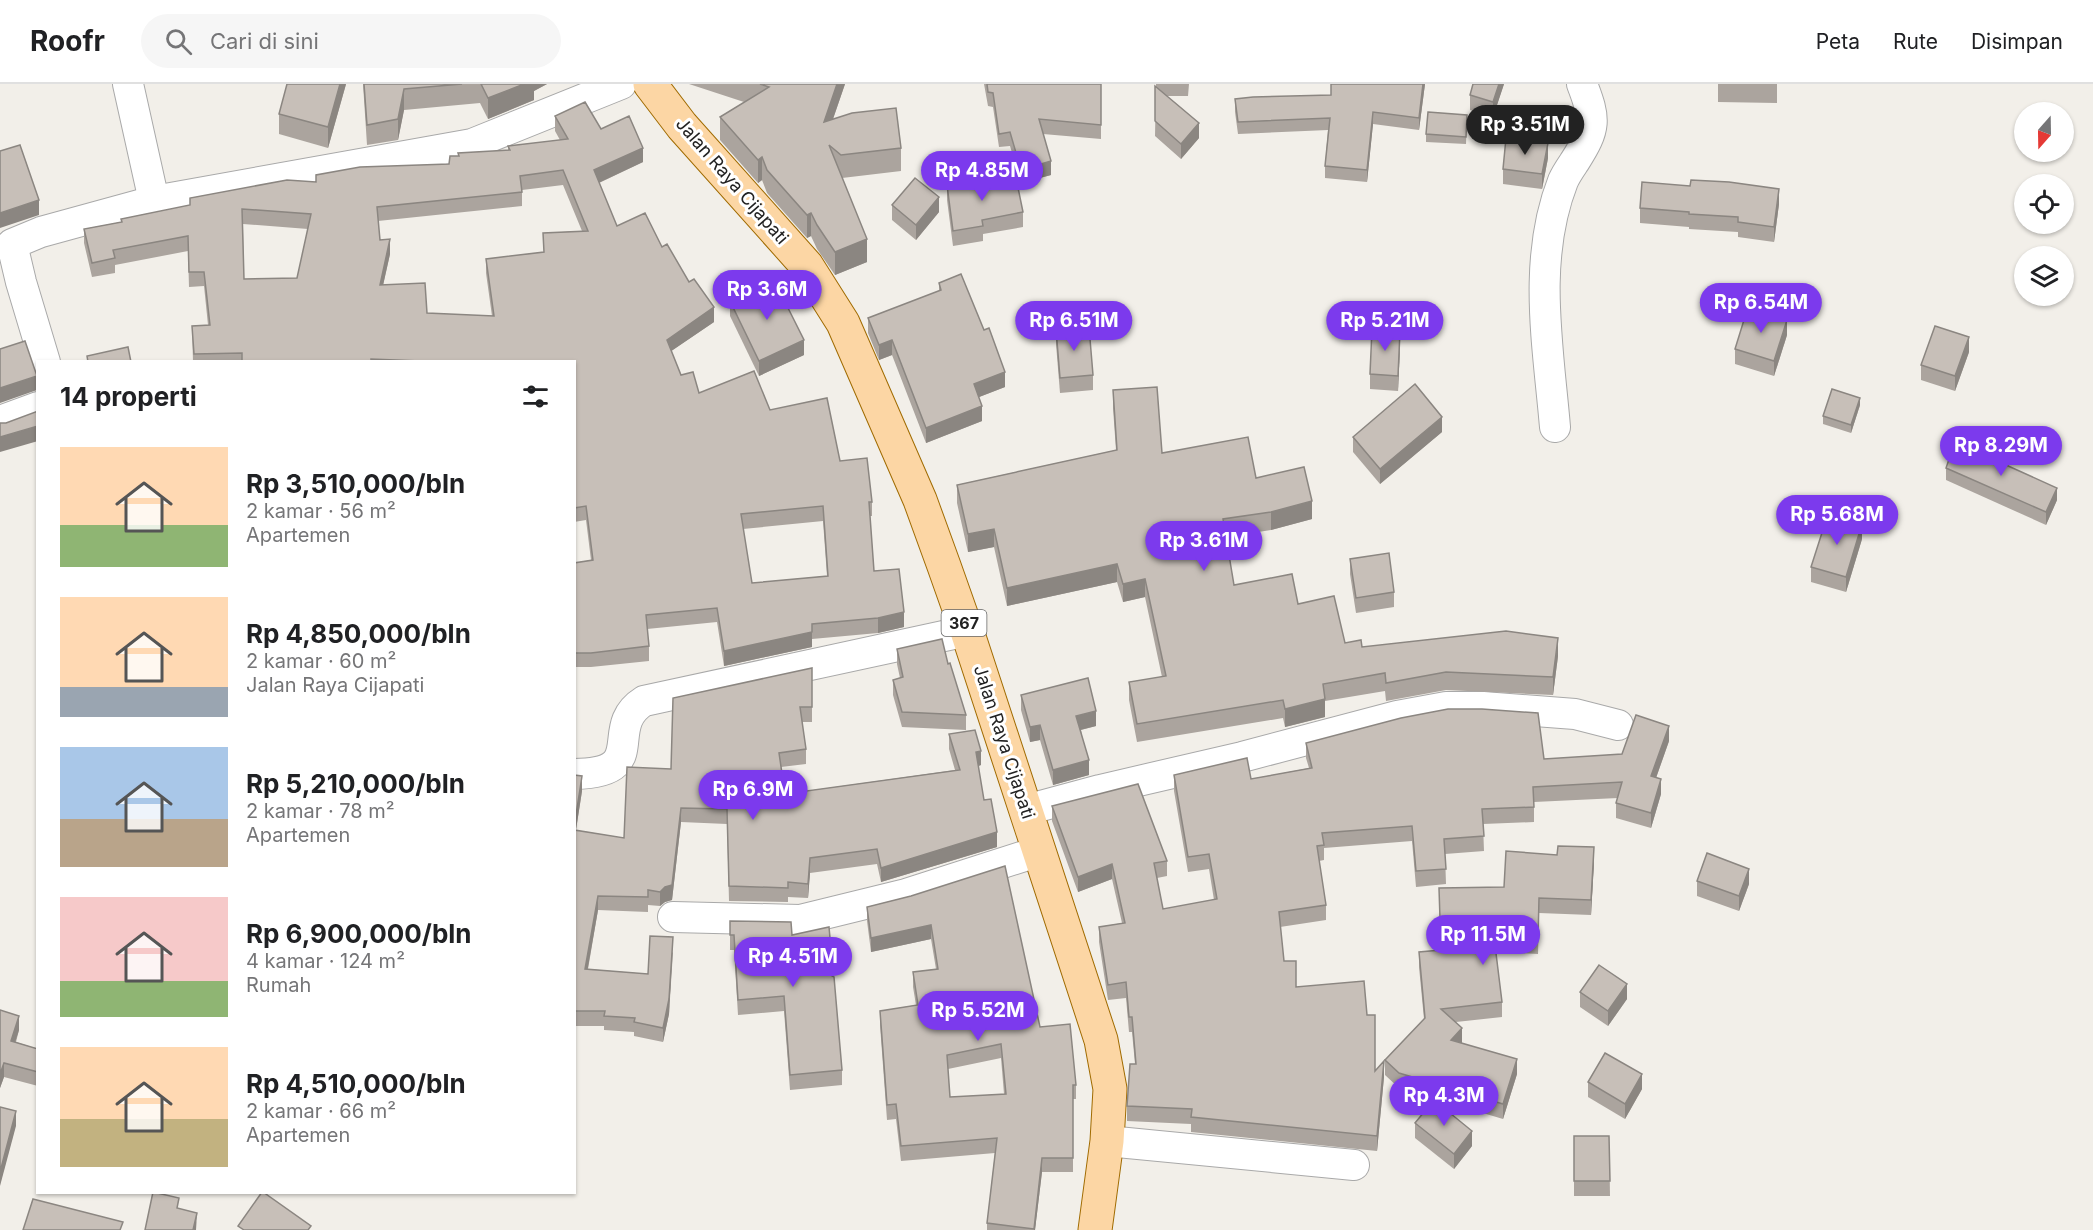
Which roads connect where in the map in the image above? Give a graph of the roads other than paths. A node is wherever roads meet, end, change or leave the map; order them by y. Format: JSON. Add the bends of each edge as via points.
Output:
{"nodes":[{"id":1,"x":128,"y":84,"type":"edge"},
{"id":2,"x":621,"y":84,"type":"edge"},
{"id":3,"x":650,"y":84,"type":"edge"},
{"id":4,"x":1582,"y":84,"type":"edge"},
{"id":5,"x":154,"y":201,"type":"junction"},
{"id":6,"x":6,"y":246,"type":"edge"},
{"id":7,"x":44,"y":360,"type":"edge"},
{"id":8,"x":36,"y":408,"type":"edge"},
{"id":9,"x":0,"y":421,"type":"edge"},
{"id":10,"x":1555,"y":427,"type":"dead end"},
{"id":11,"x":967,"y":631,"type":"junction"},
{"id":12,"x":1618,"y":725,"type":"dead end"},
{"id":13,"x":576,"y":774,"type":"edge"},
{"id":14,"x":1026,"y":810,"type":"junction"},
{"id":15,"x":1040,"y":851,"type":"junction"},
{"id":16,"x":673,"y":917,"type":"dead end"},
{"id":17,"x":1107,"y":1141,"type":"junction"},
{"id":18,"x":1354,"y":1165,"type":"dead end"},
{"id":19,"x":1095,"y":1230,"type":"edge"}],
"edges":[{"from":1,"to":5,"type":"street"},
{"from":2,"to":5,"type":"street","via":[[472,144]]},
{"from":3,"to":11,"type":"main road","name":"Jalan Raya Cijapati","number":"367","via":[[682,126],[807,266],[831,302],[920,500]]},
{"from":4,"to":10,"type":"street","via":[[1592,119],[1591,133],[1564,179],[1544,264]]},
{"from":5,"to":6,"type":"street","via":[[40,232]]},
{"from":6,"to":7,"type":"street"},
{"from":8,"to":9,"type":"street"},
{"from":11,"to":13,"type":"street","via":[[644,701],[635,707],[626,723],[620,758],[612,768]]},
{"from":11,"to":14,"type":"main road","name":"Jalan Raya Cijapati","number":"367"},
{"from":12,"to":14,"type":"street","via":[[1575,714],[1446,707]]},
{"from":14,"to":15,"type":"main road","name":"Jalan Raya Cijapati","number":"367"},
{"from":15,"to":16,"type":"street","via":[[906,894],[800,920]]},
{"from":15,"to":17,"type":"main road","name":"Jalan Raya Cijapati","number":"367","via":[[1101,1040],[1110,1089]]},
{"from":17,"to":18,"type":"street"},
{"from":17,"to":19,"type":"main road","name":"Jalan Raya Cijapati","number":"367"}]}
